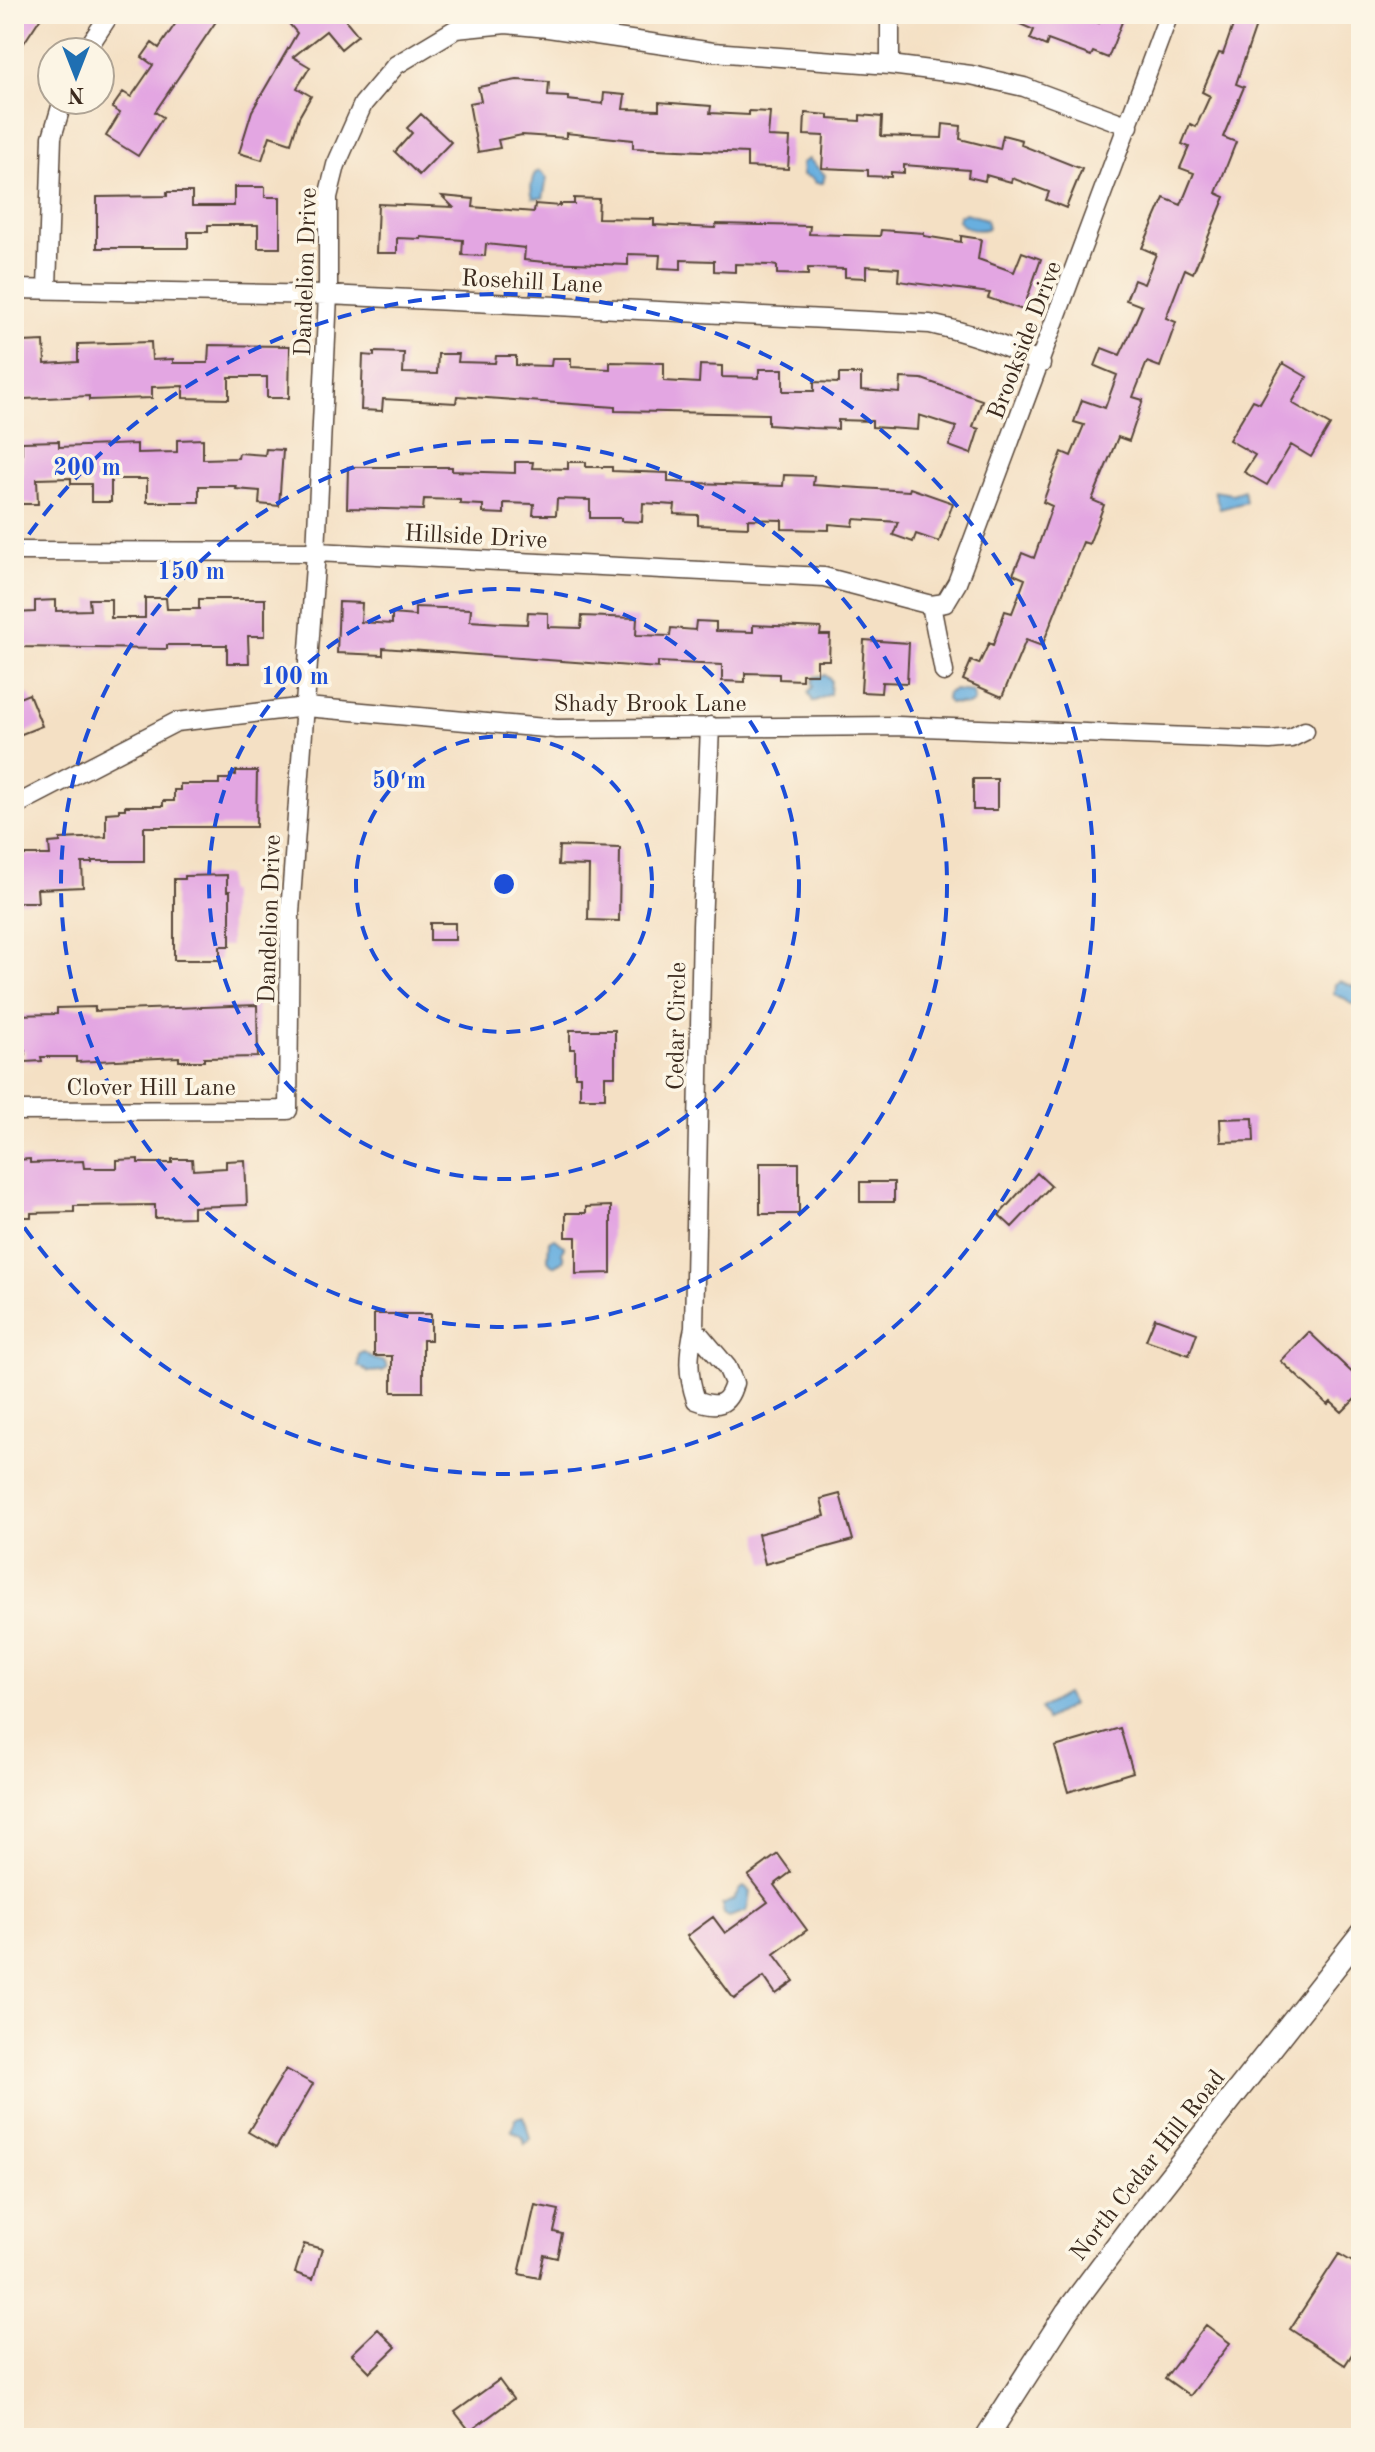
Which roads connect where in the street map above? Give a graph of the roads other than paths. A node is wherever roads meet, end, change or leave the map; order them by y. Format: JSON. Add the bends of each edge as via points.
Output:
{"nodes":[{"id":1,"x":110,"y":14,"type":"edge"},
{"id":2,"x":890,"y":14,"type":"edge"},
{"id":3,"x":1169,"y":14,"type":"edge"},
{"id":4,"x":96,"y":36,"type":"edge"},
{"id":5,"x":890,"y":65,"type":"junction"},
{"id":6,"x":58,"y":116,"type":"edge"},
{"id":7,"x":1129,"y":126,"type":"junction"},
{"id":8,"x":47,"y":288,"type":"junction"},
{"id":9,"x":14,"y":289,"type":"edge"},
{"id":10,"x":328,"y":295,"type":"junction"},
{"id":11,"x":1041,"y":364,"type":"junction"},
{"id":12,"x":14,"y":551,"type":"edge"},
{"id":13,"x":316,"y":552,"type":"junction"},
{"id":14,"x":931,"y":605,"type":"junction"},
{"id":15,"x":944,"y":672,"type":"dead end"},
{"id":16,"x":306,"y":707,"type":"junction"},
{"id":17,"x":710,"y":726,"type":"junction"},
{"id":18,"x":1305,"y":731,"type":"dead end"},
{"id":19,"x":14,"y":806,"type":"edge"},
{"id":20,"x":288,"y":1110,"type":"joint"},
{"id":21,"x":14,"y":1111,"type":"edge"},
{"id":22,"x":694,"y":1328,"type":"dead end"},
{"id":23,"x":1361,"y":1934,"type":"edge"},
{"id":24,"x":986,"y":2438,"type":"edge"}],
"edges":[{"from":1,"to":4,"type":"street"},
{"from":2,"to":5,"type":"street"},
{"from":3,"to":7,"type":"street","name":"Brookside Drive"},
{"from":5,"to":7,"type":"street","name":"Dandelion Drive","via":[[1024,87]]},
{"from":5,"to":10,"type":"street","name":"Dandelion Drive","via":[[713,52],[506,24],[456,29],[396,65],[363,104],[328,197]]},
{"from":6,"to":8,"type":"street","via":[[52,137]]},
{"from":7,"to":11,"type":"street","name":"Brookside Drive"},
{"from":8,"to":9,"type":"street","name":"Rosehill Lane"},
{"from":8,"to":10,"type":"street","name":"Rosehill Lane"},
{"from":10,"to":11,"type":"street","name":"Rosehill Lane","via":[[930,324],[978,335]]},
{"from":10,"to":13,"type":"street","name":"Dandelion Drive"},
{"from":11,"to":14,"type":"street","name":"Brookside Drive","via":[[957,583],[945,603]]},
{"from":12,"to":13,"type":"street","name":"Hillside Drive"},
{"from":13,"to":14,"type":"street","name":"Hillside Drive","via":[[824,577]]},
{"from":13,"to":16,"type":"street","name":"Dandelion Drive"},
{"from":14,"to":15,"type":"street"},
{"from":16,"to":17,"type":"street","name":"Shady Brook Lane","via":[[557,729]]},
{"from":16,"to":19,"type":"street","name":"Shady Brook Lane","via":[[176,722]]},
{"from":16,"to":20,"type":"street","name":"Dandelion Drive","via":[[290,913]]},
{"from":17,"to":18,"type":"street","name":"Shady Brook Lane","via":[[897,726],[1270,740]]},
{"from":17,"to":22,"type":"street","name":"Cedar Circle"},
{"from":20,"to":21,"type":"street","name":"Clover Hill Lane"},
{"from":23,"to":24,"type":"street","name":"North Cedar Hill Road","via":[[1077,2298]]}]}
